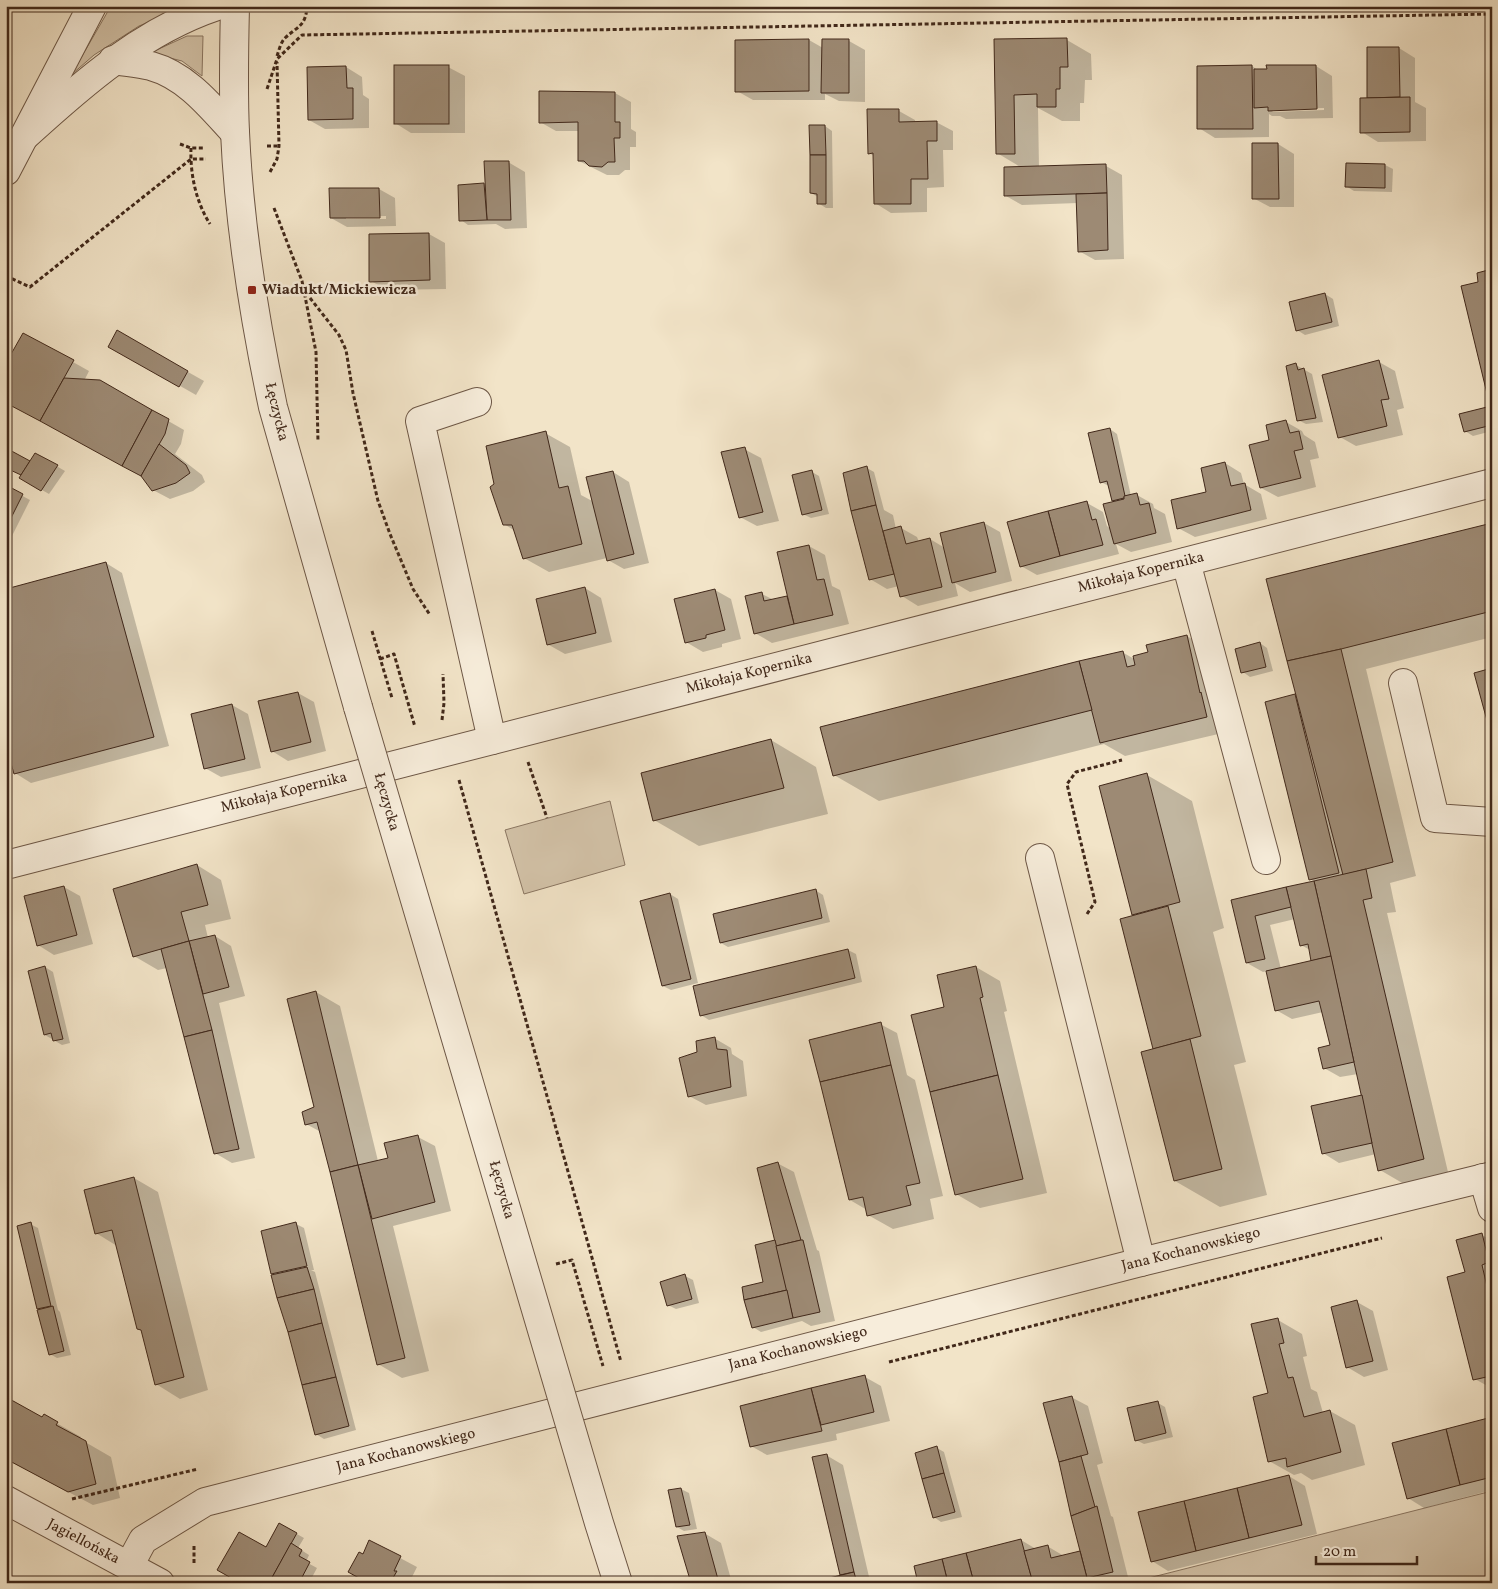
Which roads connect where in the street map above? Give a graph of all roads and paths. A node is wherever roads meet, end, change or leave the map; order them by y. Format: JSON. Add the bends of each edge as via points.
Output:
{"nodes":[{"id":1,"x":92,"y":6,"type":"edge"},
{"id":2,"x":217,"y":6,"type":"edge"},
{"id":3,"x":236,"y":6,"type":"edge"},
{"id":4,"x":307,"y":6,"type":"edge"},
{"id":5,"x":1492,"y":14,"type":"edge"},
{"id":6,"x":276,"y":59,"type":"junction"},
{"id":7,"x":113,"y":60,"type":"junction"},
{"id":8,"x":265,"y":92,"type":"dead end"},
{"id":9,"x":25,"y":136,"type":"junction"},
{"id":10,"x":236,"y":146,"type":"junction"},
{"id":11,"x":264,"y":146,"type":"dead end"},
{"id":12,"x":265,"y":158,"type":"junction"},
{"id":13,"x":6,"y":171,"type":"edge"},
{"id":14,"x":271,"y":202,"type":"dead end"},
{"id":15,"x":6,"y":276,"type":"edge"},
{"id":16,"x":310,"y":298,"type":"dead end"},
{"id":17,"x":477,"y":402,"type":"dead end"},
{"id":18,"x":318,"y":444,"type":"dead end"},
{"id":19,"x":1492,"y":483,"type":"edge"},
{"id":20,"x":1186,"y":562,"type":"junction"},
{"id":21,"x":431,"y":617,"type":"dead end"},
{"id":22,"x":372,"y":631,"type":"dead end"},
{"id":23,"x":380,"y":659,"type":"junction"},
{"id":24,"x":443,"y":667,"type":"dead end"},
{"id":25,"x":1403,"y":683,"type":"dead end"},
{"id":26,"x":392,"y":698,"type":"dead end"},
{"id":27,"x":442,"y":720,"type":"dead end"},
{"id":28,"x":415,"y":727,"type":"dead end"},
{"id":29,"x":492,"y":740,"type":"junction"},
{"id":30,"x":526,"y":755,"type":"dead end"},
{"id":31,"x":456,"y":772,"type":"dead end"},
{"id":32,"x":547,"y":818,"type":"dead end"},
{"id":33,"x":1492,"y":822,"type":"edge"},
{"id":34,"x":1040,"y":858,"type":"dead end"},
{"id":35,"x":1266,"y":860,"type":"dead end"},
{"id":36,"x":6,"y":865,"type":"edge"},
{"id":37,"x":1487,"y":1177,"type":"edge"},
{"id":38,"x":1492,"y":1208,"type":"edge"},
{"id":39,"x":1141,"y":1262,"type":"junction"},
{"id":40,"x":556,"y":1264,"type":"dead end"},
{"id":41,"x":621,"y":1362,"type":"dead end"},
{"id":42,"x":603,"y":1366,"type":"dead end"},
{"id":43,"x":6,"y":1500,"type":"edge"},
{"id":44,"x":129,"y":1566,"type":"junction"},
{"id":45,"x":160,"y":1583,"type":"edge"},
{"id":46,"x":618,"y":1583,"type":"edge"}],
"edges":[{"from":1,"to":9,"type":"street"},
{"from":2,"to":7,"type":"street","via":[[158,33]]},
{"from":3,"to":10,"type":"street","name":"Łęczycka"},
{"from":4,"to":6,"type":"path","via":[[306,18],[299,28],[283,39]]},
{"from":5,"to":6,"type":"path","via":[[302,35]]},
{"from":6,"to":8,"type":"path"},
{"from":6,"to":12,"type":"path","via":[[278,146],[276,159],[267,176]]},
{"from":7,"to":9,"type":"street"},
{"from":7,"to":10,"type":"street","via":[[152,66],[180,80],[201,96]]},
{"from":9,"to":13,"type":"street"},
{"from":10,"to":12,"type":"path"},
{"from":10,"to":15,"type":"path","via":[[191,159],[30,287]]},
{"from":10,"to":46,"type":"street","name":"Łęczycka","bridge":true,"via":[[252,290],[273,406],[358,706]]},
{"from":11,"to":12,"type":"path"},
{"from":14,"to":18,"type":"path","via":[[294,256],[304,290],[316,352]]},
{"from":16,"to":21,"type":"path","via":[[339,335],[346,350],[378,500],[413,588]]},
{"from":17,"to":29,"type":"street","via":[[420,421]]},
{"from":19,"to":20,"type":"street","name":"Mikołaja Kopernika"},
{"from":20,"to":29,"type":"street","name":"Mikołaja Kopernika"},
{"from":20,"to":35,"type":"street"},
{"from":22,"to":23,"type":"path"},
{"from":23,"to":26,"type":"path"},
{"from":23,"to":28,"type":"path","via":[[394,654]]},
{"from":24,"to":27,"type":"path"},
{"from":25,"to":33,"type":"street","via":[[1435,818]]},
{"from":29,"to":36,"type":"street","name":"Mikołaja Kopernika"},
{"from":30,"to":32,"type":"path"},
{"from":31,"to":41,"type":"path"},
{"from":34,"to":39,"type":"street"},
{"from":37,"to":38,"type":"street"},
{"from":37,"to":39,"type":"street","name":"Jana Kochanowskiego"},
{"from":39,"to":44,"type":"street","name":"Jana Kochanowskiego","via":[[205,1502],[143,1540]]},
{"from":40,"to":42,"type":"path","via":[[572,1260]]},
{"from":43,"to":44,"type":"street","name":"Jagiellońska"},
{"from":44,"to":45,"type":"street","name":"Jagiellońska"}]}
